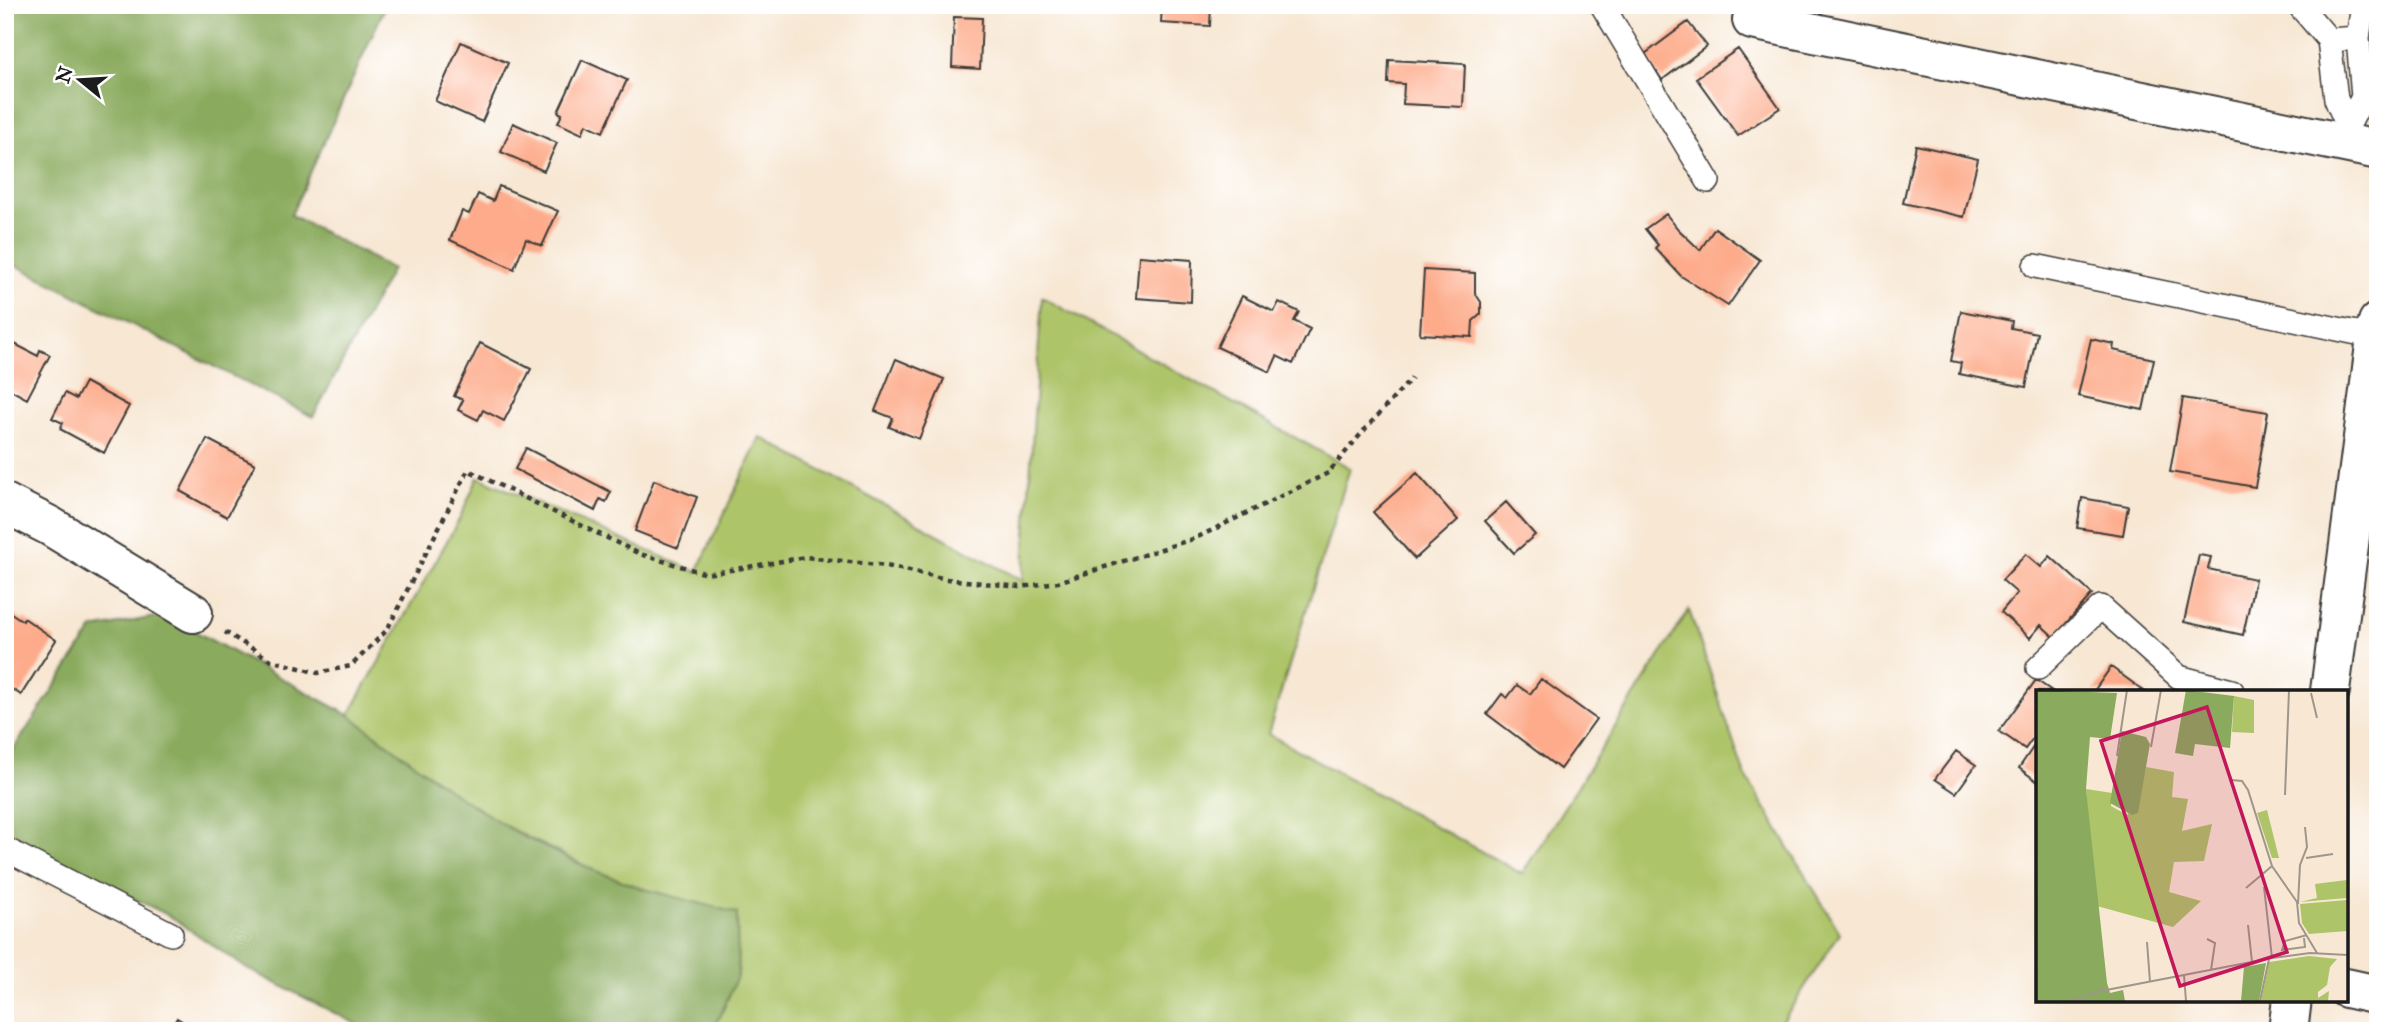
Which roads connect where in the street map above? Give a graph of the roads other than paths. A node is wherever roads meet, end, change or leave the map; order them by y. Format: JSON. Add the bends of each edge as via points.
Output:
{"nodes":[{"id":1,"x":1602,"y":5,"type":"edge"},
{"id":2,"x":2298,"y":5,"type":"edge"},
{"id":3,"x":2363,"y":5,"type":"edge"},
{"id":4,"x":1752,"y":20,"type":"dead end"},
{"id":5,"x":2358,"y":38,"type":"junction"},
{"id":6,"x":2329,"y":40,"type":"junction"},
{"id":7,"x":2358,"y":140,"type":"edge"},
{"id":8,"x":1708,"y":181,"type":"dead end"},
{"id":9,"x":2035,"y":266,"type":"dead end"},
{"id":10,"x":2377,"y":329,"type":"edge"},
{"id":11,"x":5,"y":503,"type":"edge"},
{"id":12,"x":193,"y":612,"type":"road end"},
{"id":13,"x":2038,"y":668,"type":"dead end"},
{"id":14,"x":2228,"y":690,"type":"edge"},
{"id":15,"x":2330,"y":690,"type":"edge"},
{"id":16,"x":5,"y":849,"type":"edge"},
{"id":17,"x":171,"y":934,"type":"dead end"},
{"id":18,"x":2348,"y":988,"type":"edge"},
{"id":19,"x":2378,"y":995,"type":"edge"},
{"id":20,"x":2291,"y":1001,"type":"edge"},
{"id":21,"x":2288,"y":1031,"type":"edge"}],
"edges":[{"from":1,"to":8,"type":"lane"},
{"from":2,"to":6,"type":"lane"},
{"from":3,"to":5,"type":"lane"},
{"from":4,"to":7,"type":"street"},
{"from":5,"to":6,"type":"lane"},
{"from":5,"to":7,"type":"lane","via":[[2363,97]]},
{"from":6,"to":7,"type":"lane","via":[[2336,99]]},
{"from":9,"to":10,"type":"lane"},
{"from":10,"to":15,"type":"street"},
{"from":11,"to":12,"type":"street"},
{"from":13,"to":14,"type":"lane","via":[[2101,607],[2179,677]]},
{"from":16,"to":17,"type":"lane"},
{"from":18,"to":19,"type":"street"},
{"from":20,"to":21,"type":"street"}]}
